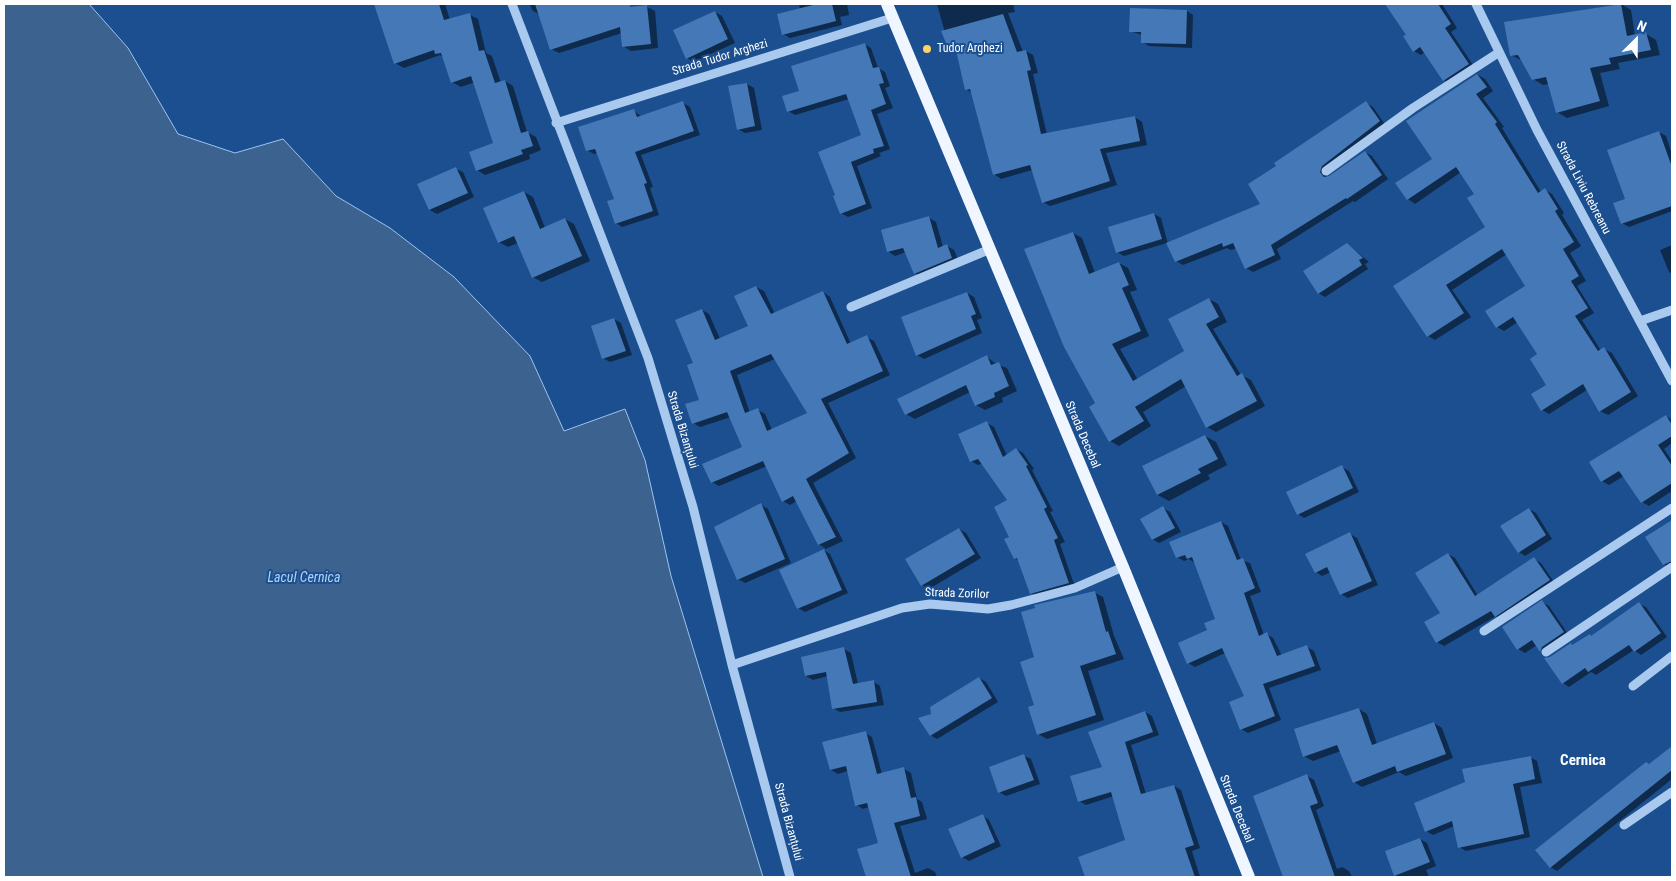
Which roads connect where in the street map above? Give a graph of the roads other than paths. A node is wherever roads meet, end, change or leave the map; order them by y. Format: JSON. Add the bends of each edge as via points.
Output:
{"nodes":[{"id":1,"x":512,"y":4,"type":"edge"},
{"id":2,"x":886,"y":4,"type":"edge"},
{"id":3,"x":1476,"y":4,"type":"edge"},
{"id":4,"x":892,"y":18,"type":"junction"},
{"id":5,"x":1498,"y":52,"type":"junction"},
{"id":6,"x":556,"y":123,"type":"junction"},
{"id":7,"x":1326,"y":171,"type":"dead end"},
{"id":8,"x":988,"y":250,"type":"junction"},
{"id":9,"x":851,"y":307,"type":"dead end"},
{"id":10,"x":1672,"y":310,"type":"edge"},
{"id":11,"x":1640,"y":321,"type":"junction"},
{"id":12,"x":1672,"y":381,"type":"edge"},
{"id":13,"x":1672,"y":508,"type":"edge"},
{"id":14,"x":1123,"y":567,"type":"junction"},
{"id":15,"x":1672,"y":567,"type":"edge"},
{"id":16,"x":1484,"y":631,"type":"dead end"},
{"id":17,"x":1546,"y":652,"type":"dead end"},
{"id":18,"x":1672,"y":656,"type":"edge"},
{"id":19,"x":732,"y":665,"type":"junction"},
{"id":20,"x":1632,"y":686,"type":"dead end"},
{"id":21,"x":1672,"y":792,"type":"edge"},
{"id":22,"x":1624,"y":826,"type":"dead end"},
{"id":23,"x":790,"y":877,"type":"edge"},
{"id":24,"x":1249,"y":877,"type":"edge"}],
"edges":[{"from":1,"to":6,"type":"street","name":"Strada Bizanțului"},
{"from":2,"to":4,"type":"main road","name":"Strada Decebal"},
{"from":3,"to":5,"type":"street","name":"Strada Liviu Rebreanu"},
{"from":4,"to":6,"type":"street","name":"Strada Tudor Arghezi"},
{"from":4,"to":8,"type":"main road","name":"Strada Decebal"},
{"from":5,"to":7,"type":"street"},
{"from":5,"to":11,"type":"street","name":"Strada Liviu Rebreanu"},
{"from":6,"to":19,"type":"street","name":"Strada Bizanțului","via":[[648,358],[693,507]]},
{"from":8,"to":9,"type":"street"},
{"from":8,"to":14,"type":"main road","name":"Strada Decebal"},
{"from":10,"to":11,"type":"street"},
{"from":11,"to":12,"type":"street","name":"Strada Liviu Rebreanu"},
{"from":13,"to":16,"type":"street"},
{"from":14,"to":19,"type":"street","name":"Strada Zorilor","via":[[1075,588],[1012,605],[988,609],[930,604],[902,608]]},
{"from":14,"to":24,"type":"main road","name":"Strada Decebal"},
{"from":15,"to":17,"type":"street"},
{"from":18,"to":20,"type":"street"},
{"from":19,"to":23,"type":"street","name":"Strada Bizanțului"},
{"from":21,"to":22,"type":"street"}]}
